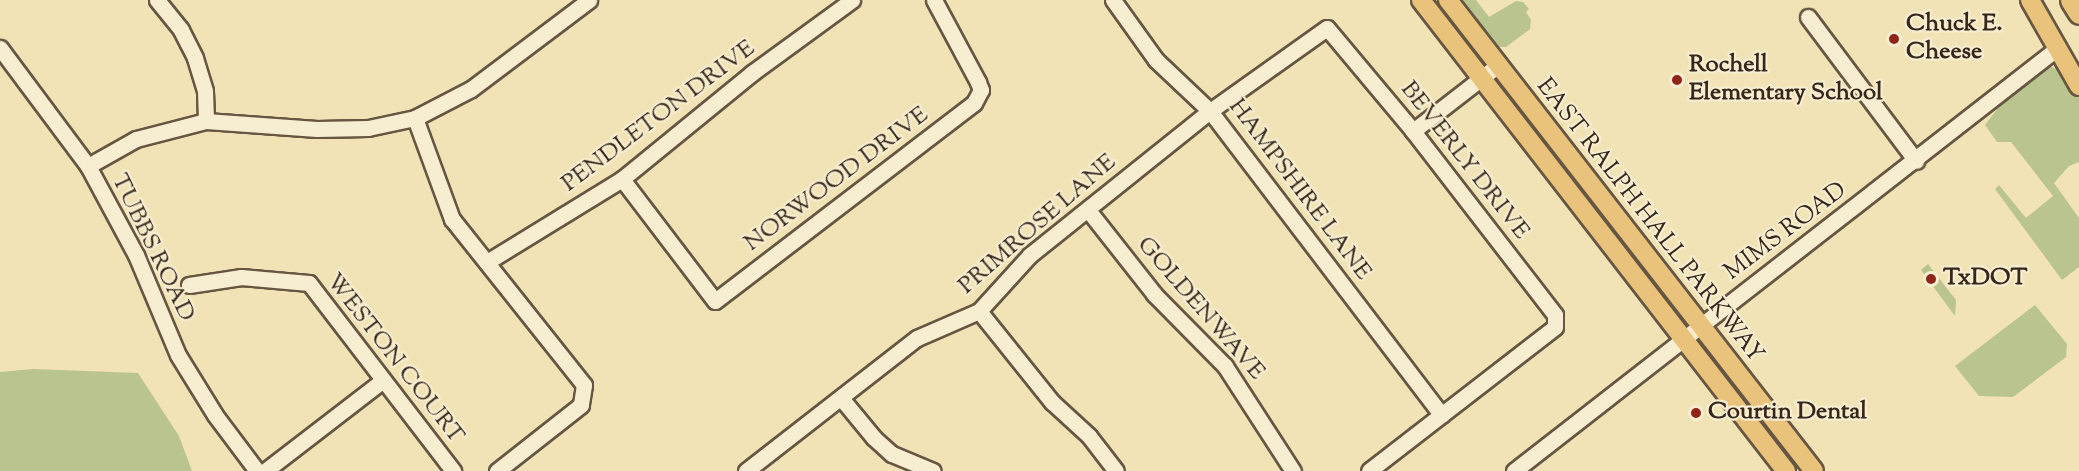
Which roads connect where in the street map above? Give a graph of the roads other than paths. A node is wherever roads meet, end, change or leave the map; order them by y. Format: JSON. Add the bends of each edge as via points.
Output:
{"nodes":[{"id":1,"x":157,"y":0,"type":"edge"},
{"id":2,"x":589,"y":0,"type":"edge"},
{"id":3,"x":852,"y":0,"type":"edge"},
{"id":4,"x":934,"y":0,"type":"edge"},
{"id":5,"x":1113,"y":0,"type":"edge"},
{"id":6,"x":1421,"y":0,"type":"edge"},
{"id":7,"x":1448,"y":0,"type":"edge"},
{"id":8,"x":2030,"y":0,"type":"edge"},
{"id":9,"x":2071,"y":0,"type":"edge"},
{"id":10,"x":2079,"y":14,"type":"edge"},
{"id":11,"x":1808,"y":16,"type":"dead end"},
{"id":12,"x":1327,"y":28,"type":"joint"},
{"id":13,"x":0,"y":48,"type":"edge"},
{"id":14,"x":2055,"y":50,"type":"junction"},
{"id":15,"x":1498,"y":65,"type":"junction"},
{"id":16,"x":1481,"y":78,"type":"junction"},
{"id":17,"x":2079,"y":86,"type":"edge"},
{"id":18,"x":1210,"y":111,"type":"junction"},
{"id":19,"x":415,"y":118,"type":"junction"},
{"id":20,"x":206,"y":121,"type":"junction"},
{"id":21,"x":1413,"y":131,"type":"junction"},
{"id":22,"x":1916,"y":161,"type":"junction"},
{"id":23,"x":88,"y":166,"type":"junction"},
{"id":24,"x":622,"y":179,"type":"junction"},
{"id":25,"x":1088,"y":210,"type":"junction"},
{"id":26,"x":487,"y":262,"type":"junction"},
{"id":27,"x":189,"y":285,"type":"dead end"},
{"id":28,"x":980,"y":311,"type":"junction"},
{"id":29,"x":1700,"y":327,"type":"junction"},
{"id":30,"x":1684,"y":339,"type":"junction"},
{"id":31,"x":383,"y":380,"type":"junction"},
{"id":32,"x":841,"y":398,"type":"junction"},
{"id":33,"x":1442,"y":415,"type":"junction"},
{"id":34,"x":257,"y":471,"type":"edge"},
{"id":35,"x":265,"y":471,"type":"edge"},
{"id":36,"x":453,"y":471,"type":"edge"},
{"id":37,"x":497,"y":471,"type":"edge"},
{"id":38,"x":746,"y":471,"type":"edge"},
{"id":39,"x":933,"y":471,"type":"edge"},
{"id":40,"x":1116,"y":471,"type":"edge"},
{"id":41,"x":1293,"y":471,"type":"edge"},
{"id":42,"x":1369,"y":471,"type":"edge"},
{"id":43,"x":1514,"y":471,"type":"edge"},
{"id":44,"x":1786,"y":471,"type":"edge"},
{"id":45,"x":1814,"y":471,"type":"edge"}],
"edges":[{"from":1,"to":20,"type":"street","via":[[181,30],[195,57],[205,91]]},
{"from":2,"to":19,"type":"street","via":[[471,89]]},
{"from":3,"to":24,"type":"street","name":"PENDLETON DRIVE","via":[[752,73]]},
{"from":4,"to":24,"type":"street","name":"NORWOOD DRIVE","via":[[981,90],[974,103],[715,301]]},
{"from":5,"to":18,"type":"street","name":"HAMPSHIRE LANE","via":[[1156,60]]},
{"from":6,"to":16,"type":"main road","name":"EAST RALPH HALL PARKWAY"},
{"from":7,"to":15,"type":"main road","name":"EAST RALPH HALL PARKWAY"},
{"from":8,"to":14,"type":"main road"},
{"from":9,"to":10,"type":"highway"},
{"from":11,"to":22,"type":"street","via":[[1817,34]]},
{"from":12,"to":18,"type":"street","name":"PRIMROSE LANE"},
{"from":12,"to":21,"type":"street","name":"BEVERLY DRIVE"},
{"from":13,"to":23,"type":"street","name":"TUBBS ROAD"},
{"from":14,"to":17,"type":"main road"},
{"from":14,"to":22,"type":"street","name":"MIMS ROAD"},
{"from":15,"to":16,"type":"street"},
{"from":15,"to":29,"type":"main road","name":"EAST RALPH HALL PARKWAY"},
{"from":16,"to":21,"type":"street"},
{"from":16,"to":30,"type":"main road","name":"EAST RALPH HALL PARKWAY"},
{"from":18,"to":25,"type":"street","name":"PRIMROSE LANE"},
{"from":18,"to":33,"type":"street","name":"HAMPSHIRE LANE"},
{"from":19,"to":20,"type":"street","via":[[368,128],[316,129]]},
{"from":19,"to":26,"type":"street","via":[[452,219]]},
{"from":20,"to":23,"type":"street","via":[[136,139]]},
{"from":21,"to":33,"type":"street","name":"BEVERLY DRIVE","via":[[1555,315],[1555,327]]},
{"from":22,"to":29,"type":"street","name":"MIMS ROAD"},
{"from":23,"to":34,"type":"street","name":"TUBBS ROAD","via":[[136,255],[178,355],[215,415]]},
{"from":24,"to":26,"type":"street","name":"PENDLETON DRIVE"},
{"from":25,"to":28,"type":"street","name":"PRIMROSE LANE","via":[[1030,255]]},
{"from":25,"to":41,"type":"street","name":"GOLDENWAVE","via":[[1154,294],[1225,366]]},
{"from":26,"to":37,"type":"street","via":[[584,385],[581,405]]},
{"from":27,"to":31,"type":"street","name":"WESTON COURT","via":[[241,277],[309,283]]},
{"from":28,"to":32,"type":"street","name":"PRIMROSE LANE","via":[[916,338]]},
{"from":28,"to":40,"type":"street","via":[[1052,402],[1089,436]]},
{"from":29,"to":30,"type":"street","name":"MIMS ROAD"},
{"from":29,"to":45,"type":"main road","name":"EAST RALPH HALL PARKWAY"},
{"from":30,"to":43,"type":"street","name":"MIMS ROAD"},
{"from":30,"to":44,"type":"main road","name":"EAST RALPH HALL PARKWAY"},
{"from":31,"to":35,"type":"street"},
{"from":31,"to":36,"type":"street","name":"WESTON COURT"},
{"from":32,"to":38,"type":"street","name":"PRIMROSE LANE"},
{"from":32,"to":39,"type":"street","via":[[892,454]]},
{"from":33,"to":42,"type":"street"}]}
